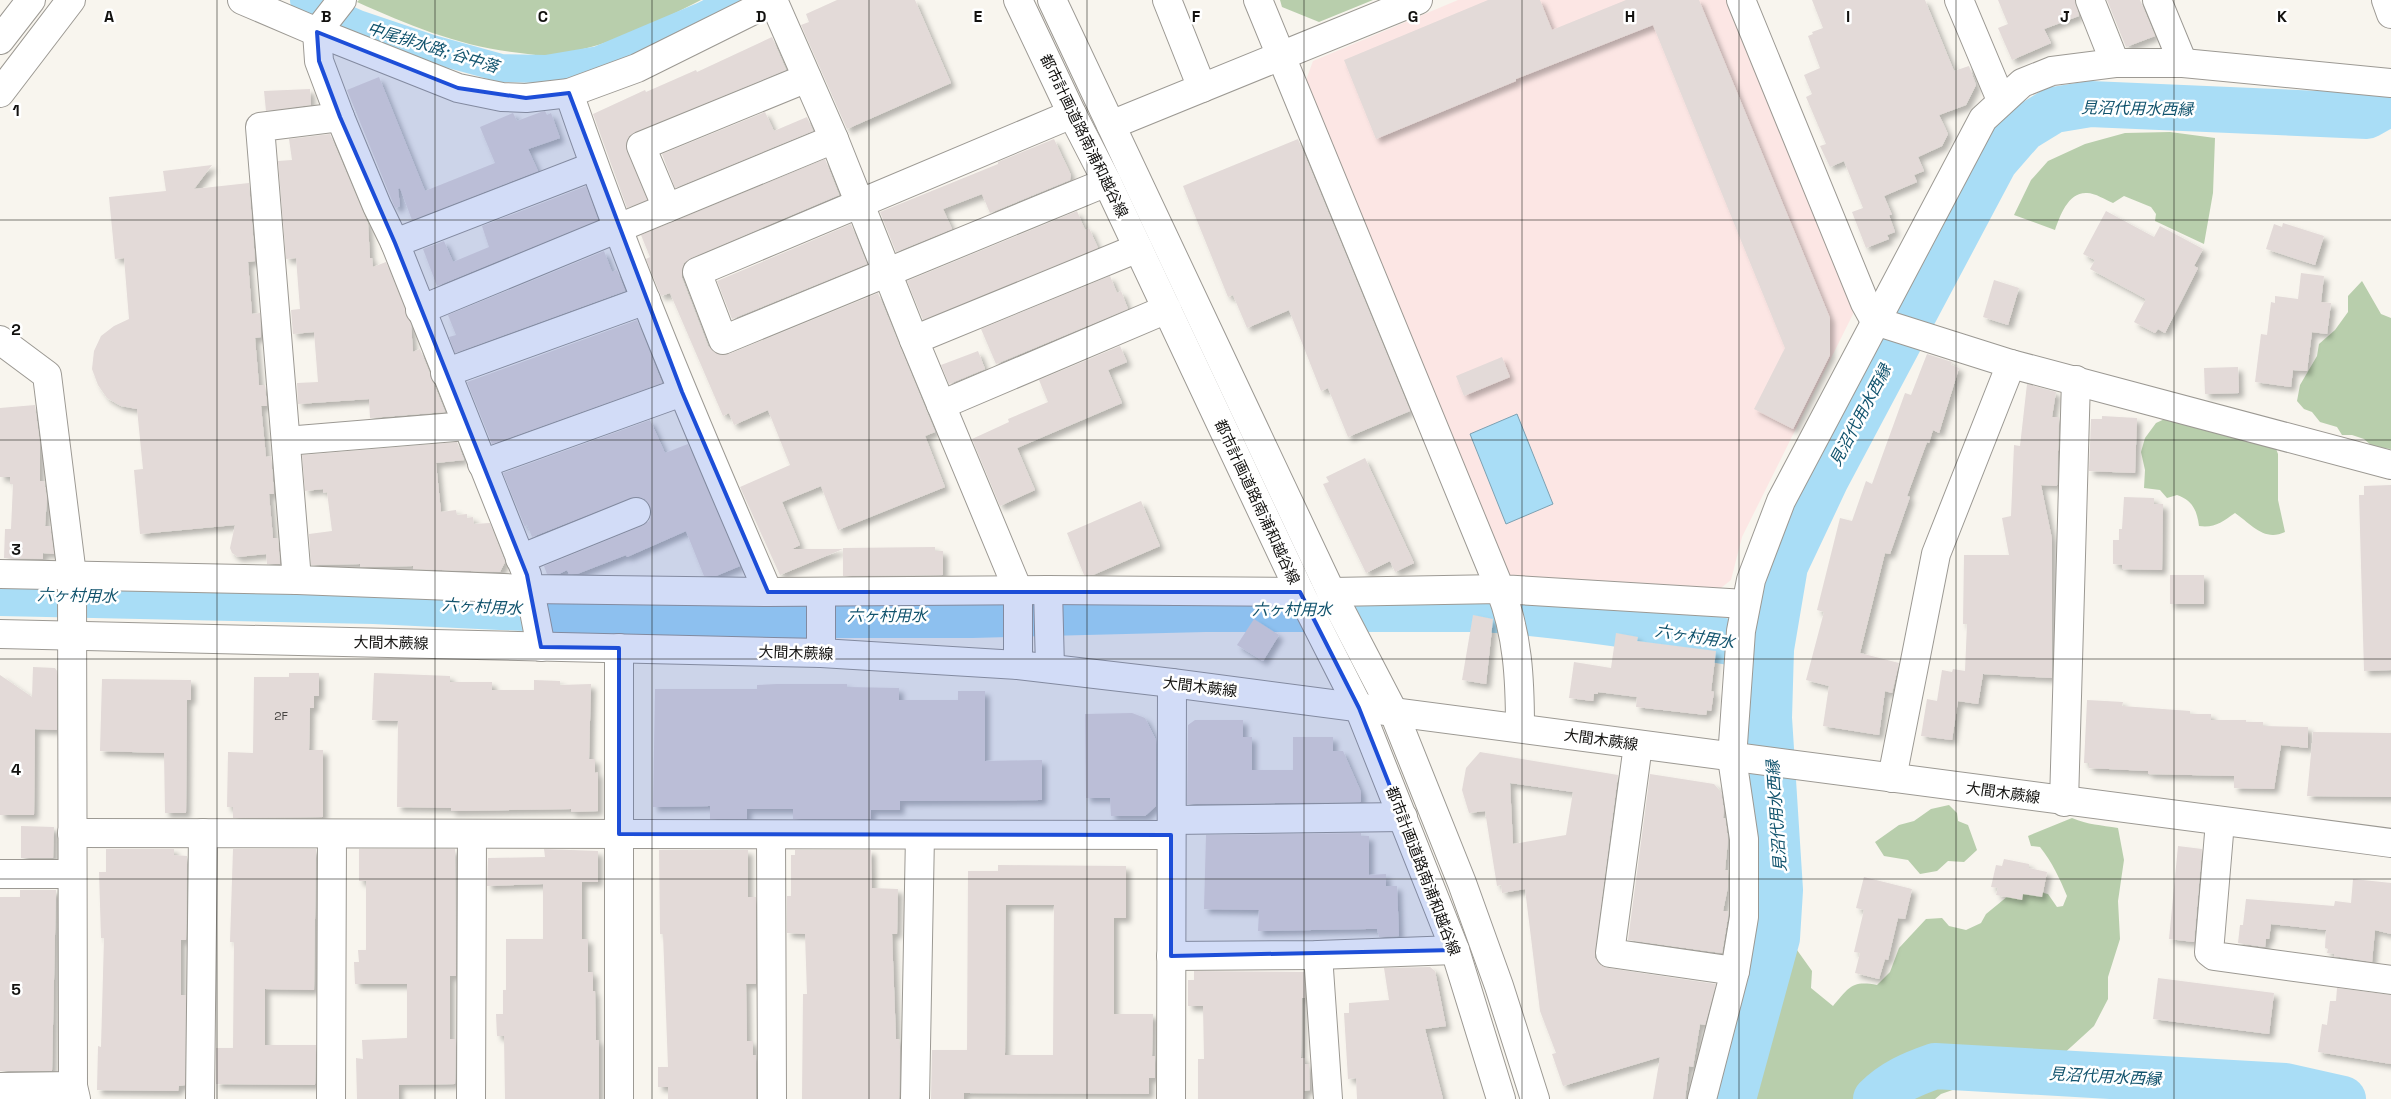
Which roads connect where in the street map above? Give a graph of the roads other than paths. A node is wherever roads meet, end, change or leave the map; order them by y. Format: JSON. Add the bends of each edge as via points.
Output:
{"nodes":[{"id":1,"x":31,"y":0,"type":"edge"},
{"id":2,"x":71,"y":0,"type":"edge"},
{"id":3,"x":242,"y":0,"type":"edge"},
{"id":4,"x":342,"y":0,"type":"edge"},
{"id":5,"x":774,"y":0,"type":"edge"},
{"id":6,"x":1018,"y":0,"type":"edge"},
{"id":7,"x":1052,"y":0,"type":"edge"},
{"id":8,"x":1167,"y":0,"type":"edge"},
{"id":9,"x":1258,"y":0,"type":"edge"},
{"id":10,"x":1418,"y":0,"type":"edge"},
{"id":11,"x":1741,"y":0,"type":"edge"},
{"id":12,"x":1959,"y":0,"type":"edge"},
{"id":13,"x":2090,"y":0,"type":"edge"},
{"id":14,"x":2157,"y":0,"type":"edge"},
{"id":15,"x":2386,"y":0,"type":"edge"},
{"id":16,"x":2391,"y":14,"type":"edge"},
{"id":17,"x":317,"y":32,"type":"junction"},
{"id":18,"x":0,"y":40,"type":"edge"},
{"id":19,"x":1280,"y":56,"type":"junction"},
{"id":20,"x":2115,"y":63,"type":"junction"},
{"id":21,"x":2183,"y":63,"type":"junction"},
{"id":22,"x":807,"y":78,"type":"junction"},
{"id":23,"x":2383,"y":82,"type":"edge"},
{"id":24,"x":1202,"y":88,"type":"junction"},
{"id":25,"x":0,"y":93,"type":"edge"},
{"id":26,"x":569,"y":93,"type":"junction"},
{"id":27,"x":2001,"y":100,"type":"junction"},
{"id":28,"x":1072,"y":114,"type":"junction"},
{"id":29,"x":340,"y":117,"type":"junction"},
{"id":30,"x":1111,"y":125,"type":"junction"},
{"id":31,"x":834,"y":139,"type":"junction"},
{"id":32,"x":594,"y":166,"type":"junction"},
{"id":33,"x":1107,"y":182,"type":"junction"},
{"id":34,"x":860,"y":204,"type":"junction"},
{"id":35,"x":667,"y":208,"type":"junction"},
{"id":36,"x":618,"y":228,"type":"junction"},
{"id":37,"x":395,"y":243,"type":"junction"},
{"id":38,"x":1138,"y":248,"type":"junction"},
{"id":39,"x":888,"y":274,"type":"junction"},
{"id":40,"x":646,"y":300,"type":"junction"},
{"id":41,"x":1167,"y":309,"type":"junction"},
{"id":42,"x":420,"y":310,"type":"junction"},
{"id":43,"x":1879,"y":323,"type":"junction"},
{"id":44,"x":0,"y":340,"type":"edge"},
{"id":45,"x":914,"y":340,"type":"junction"},
{"id":46,"x":2010,"y":364,"type":"junction"},
{"id":47,"x":445,"y":373,"type":"junction"},
{"id":48,"x":2076,"y":380,"type":"junction"},
{"id":49,"x":682,"y":392,"type":"junction"},
{"id":50,"x":941,"y":405,"type":"junction"},
{"id":51,"x":467,"y":426,"type":"junction"},
{"id":52,"x":286,"y":441,"type":"junction"},
{"id":53,"x":482,"y":464,"type":"junction"},
{"id":54,"x":2391,"y":465,"type":"edge"},
{"id":55,"x":636,"y":512,"type":"dead end"},
{"id":56,"x":520,"y":559,"type":"junction"},
{"id":57,"x":0,"y":574,"type":"edge"},
{"id":58,"x":72,"y":576,"type":"junction"},
{"id":59,"x":297,"y":580,"type":"junction"},
{"id":60,"x":529,"y":588,"type":"junction"},
{"id":61,"x":1018,"y":590,"type":"junction"},
{"id":62,"x":1048,"y":590,"type":"junction"},
{"id":63,"x":768,"y":592,"type":"junction"},
{"id":64,"x":821,"y":592,"type":"junction"},
{"id":65,"x":1300,"y":592,"type":"junction"},
{"id":66,"x":1331,"y":592,"type":"junction"},
{"id":67,"x":1505,"y":603,"type":"junction"},
{"id":68,"x":1745,"y":604,"type":"junction"},
{"id":69,"x":0,"y":634,"type":"edge"},
{"id":70,"x":72,"y":634,"type":"junction"},
{"id":71,"x":541,"y":647,"type":"junction"},
{"id":72,"x":619,"y":648,"type":"junction"},
{"id":73,"x":821,"y":654,"type":"junction"},
{"id":74,"x":1018,"y":665,"type":"junction"},
{"id":75,"x":1050,"y":668,"type":"junction"},
{"id":76,"x":1172,"y":683,"type":"junction"},
{"id":77,"x":1359,"y":708,"type":"junction"},
{"id":78,"x":1394,"y":712,"type":"junction"},
{"id":79,"x":1520,"y":728,"type":"junction"},
{"id":80,"x":1638,"y":745,"type":"junction"},
{"id":81,"x":1743,"y":760,"type":"junction"},
{"id":82,"x":1892,"y":778,"type":"junction"},
{"id":83,"x":2064,"y":802,"type":"junction"},
{"id":84,"x":1403,"y":817,"type":"junction"},
{"id":85,"x":2220,"y":822,"type":"junction"},
{"id":86,"x":1171,"y":828,"type":"junction"},
{"id":87,"x":72,"y":833,"type":"junction"},
{"id":88,"x":204,"y":833,"type":"junction"},
{"id":89,"x":332,"y":834,"type":"junction"},
{"id":90,"x":472,"y":834,"type":"junction"},
{"id":91,"x":619,"y":834,"type":"junction"},
{"id":92,"x":771,"y":835,"type":"junction"},
{"id":93,"x":920,"y":835,"type":"junction"},
{"id":94,"x":2391,"y":844,"type":"edge"},
{"id":95,"x":0,"y":874,"type":"edge"},
{"id":96,"x":71,"y":874,"type":"junction"},
{"id":97,"x":1455,"y":950,"type":"junction"},
{"id":98,"x":1318,"y":955,"type":"junction"},
{"id":99,"x":1171,"y":956,"type":"junction"},
{"id":100,"x":1735,"y":971,"type":"junction"},
{"id":101,"x":2391,"y":980,"type":"edge"},
{"id":102,"x":0,"y":1087,"type":"edge"},
{"id":103,"x":74,"y":1092,"type":"edge"},
{"id":104,"x":200,"y":1099,"type":"edge"},
{"id":105,"x":331,"y":1099,"type":"edge"},
{"id":106,"x":472,"y":1099,"type":"edge"},
{"id":107,"x":619,"y":1099,"type":"edge"},
{"id":108,"x":772,"y":1099,"type":"edge"},
{"id":109,"x":914,"y":1099,"type":"edge"},
{"id":110,"x":1171,"y":1099,"type":"edge"},
{"id":111,"x":1328,"y":1099,"type":"edge"},
{"id":112,"x":1501,"y":1099,"type":"edge"},
{"id":113,"x":1535,"y":1099,"type":"edge"},
{"id":114,"x":1702,"y":1099,"type":"edge"}],
"edges":[{"from":1,"to":18,"type":"street"},
{"from":2,"to":25,"type":"street"},
{"from":3,"to":17,"type":"street"},
{"from":4,"to":17,"type":"street"},
{"from":5,"to":22,"type":"street"},
{"from":5,"to":26,"type":"street","via":[[637,68]]},
{"from":6,"to":28,"type":"street","name":"都市計画道路南浦和越谷線"},
{"from":7,"to":30,"type":"street","name":"都市計画道路南浦和越谷線"},
{"from":8,"to":24,"type":"street"},
{"from":9,"to":19,"type":"street"},
{"from":10,"to":19,"type":"street"},
{"from":11,"to":43,"type":"street","via":[[1865,303]]},
{"from":12,"to":27,"type":"street"},
{"from":13,"to":20,"type":"street"},
{"from":14,"to":21,"type":"street"},
{"from":15,"to":16,"type":"street"},
{"from":17,"to":26,"type":"street","via":[[458,88],[502,97]]},
{"from":17,"to":29,"type":"street","via":[[319,62]]},
{"from":19,"to":24,"type":"street"},
{"from":19,"to":67,"type":"street"},
{"from":20,"to":21,"type":"street"},
{"from":20,"to":27,"type":"street","via":[[2052,71],[2022,83]]},
{"from":21,"to":23,"type":"street"},
{"from":22,"to":31,"type":"street"},
{"from":22,"to":35,"type":"street","via":[[641,146]]},
{"from":24,"to":30,"type":"street"},
{"from":26,"to":32,"type":"street"},
{"from":27,"to":43,"type":"street","via":[[1983,119]]},
{"from":28,"to":33,"type":"street","name":"都市計画道路南浦和越谷線"},
{"from":28,"to":34,"type":"street"},
{"from":29,"to":37,"type":"street"},
{"from":29,"to":52,"type":"street","via":[[260,127]]},
{"from":30,"to":66,"type":"street","name":"都市計画道路南浦和越谷線"},
{"from":31,"to":34,"type":"street"},
{"from":31,"to":35,"type":"street"},
{"from":32,"to":36,"type":"street"},
{"from":32,"to":37,"type":"street"},
{"from":33,"to":38,"type":"street","name":"都市計画道路南浦和越谷線"},
{"from":33,"to":39,"type":"street"},
{"from":34,"to":39,"type":"street"},
{"from":34,"to":39,"type":"street","via":[[697,272],[723,340]]},
{"from":35,"to":36,"type":"street"},
{"from":36,"to":40,"type":"street"},
{"from":36,"to":42,"type":"street"},
{"from":37,"to":42,"type":"street"},
{"from":38,"to":41,"type":"street","name":"都市計画道路南浦和越谷線"},
{"from":38,"to":45,"type":"street"},
{"from":39,"to":45,"type":"street"},
{"from":40,"to":47,"type":"street"},
{"from":40,"to":49,"type":"street"},
{"from":41,"to":50,"type":"street"},
{"from":41,"to":65,"type":"street","name":"都市計画道路南浦和越谷線"},
{"from":42,"to":47,"type":"street"},
{"from":43,"to":46,"type":"street"},
{"from":43,"to":68,"type":"street","via":[[1781,501],[1764,542]]},
{"from":44,"to":58,"type":"street","via":[[47,375]]},
{"from":45,"to":50,"type":"street"},
{"from":46,"to":48,"type":"street"},
{"from":46,"to":82,"type":"street","via":[[1936,554]]},
{"from":47,"to":51,"type":"street"},
{"from":48,"to":54,"type":"street"},
{"from":48,"to":83,"type":"street"},
{"from":49,"to":53,"type":"street"},
{"from":49,"to":63,"type":"street"},
{"from":50,"to":61,"type":"street"},
{"from":51,"to":52,"type":"street"},
{"from":51,"to":53,"type":"street"},
{"from":52,"to":59,"type":"street"},
{"from":53,"to":56,"type":"street"},
{"from":55,"to":56,"type":"street"},
{"from":56,"to":60,"type":"street"},
{"from":57,"to":58,"type":"street"},
{"from":58,"to":59,"type":"street"},
{"from":58,"to":70,"type":"street"},
{"from":59,"to":60,"type":"street"},
{"from":60,"to":63,"type":"street"},
{"from":60,"to":71,"type":"street"},
{"from":61,"to":62,"type":"street"},
{"from":61,"to":64,"type":"street"},
{"from":61,"to":74,"type":"street"},
{"from":62,"to":65,"type":"street"},
{"from":62,"to":75,"type":"street"},
{"from":63,"to":64,"type":"street"},
{"from":64,"to":73,"type":"street"},
{"from":65,"to":77,"type":"street","name":"都市計画道路南浦和越谷線"},
{"from":66,"to":67,"type":"street"},
{"from":66,"to":78,"type":"street","name":"都市計画道路南浦和越谷線"},
{"from":67,"to":68,"type":"street"},
{"from":67,"to":79,"type":"street","via":[[1517,650]]},
{"from":68,"to":81,"type":"street","via":[[1739,658]]},
{"from":69,"to":70,"type":"street","name":"大間木蕨線"},
{"from":70,"to":71,"type":"street","name":"大間木蕨線"},
{"from":70,"to":87,"type":"street"},
{"from":71,"to":72,"type":"street","name":"大間木蕨線"},
{"from":72,"to":73,"type":"street","name":"大間木蕨線"},
{"from":72,"to":91,"type":"street"},
{"from":73,"to":74,"type":"street","name":"大間木蕨線"},
{"from":74,"to":75,"type":"street","name":"大間木蕨線"},
{"from":75,"to":76,"type":"street","name":"大間木蕨線"},
{"from":76,"to":77,"type":"street","name":"大間木蕨線"},
{"from":76,"to":86,"type":"street"},
{"from":77,"to":78,"type":"street","name":"大間木蕨線"},
{"from":77,"to":84,"type":"street","name":"都市計画道路南浦和越谷線"},
{"from":78,"to":79,"type":"street","name":"大間木蕨線"},
{"from":78,"to":113,"type":"street","name":"都市計画道路南浦和越谷線","via":[[1462,883]]},
{"from":79,"to":80,"type":"street","name":"大間木蕨線"},
{"from":80,"to":81,"type":"street","name":"大間木蕨線"},
{"from":80,"to":100,"type":"street","via":[[1610,954]]},
{"from":81,"to":82,"type":"street","name":"大間木蕨線"},
{"from":81,"to":100,"type":"street","via":[[1744,917]]},
{"from":82,"to":83,"type":"street","name":"大間木蕨線"},
{"from":83,"to":85,"type":"street","name":"大間木蕨線"},
{"from":84,"to":86,"type":"street"},
{"from":84,"to":97,"type":"street","name":"都市計画道路南浦和越谷線"},
{"from":85,"to":94,"type":"street","name":"大間木蕨線"},
{"from":85,"to":101,"type":"street","via":[[2209,952],[2214,956]]},
{"from":86,"to":93,"type":"street"},
{"from":86,"to":99,"type":"street"},
{"from":87,"to":88,"type":"street"},
{"from":87,"to":96,"type":"street"},
{"from":88,"to":89,"type":"street"},
{"from":88,"to":104,"type":"street"},
{"from":89,"to":90,"type":"street"},
{"from":89,"to":105,"type":"street"},
{"from":90,"to":91,"type":"street"},
{"from":90,"to":106,"type":"street"},
{"from":91,"to":92,"type":"street"},
{"from":91,"to":107,"type":"street"},
{"from":92,"to":93,"type":"street"},
{"from":92,"to":108,"type":"street"},
{"from":93,"to":109,"type":"street"},
{"from":95,"to":96,"type":"street"},
{"from":96,"to":103,"type":"street"},
{"from":97,"to":98,"type":"street"},
{"from":97,"to":112,"type":"street","name":"都市計画道路南浦和越谷線"},
{"from":98,"to":99,"type":"street"},
{"from":98,"to":111,"type":"street"},
{"from":99,"to":110,"type":"street"},
{"from":100,"to":114,"type":"street"},
{"from":102,"to":103,"type":"street"}]}
